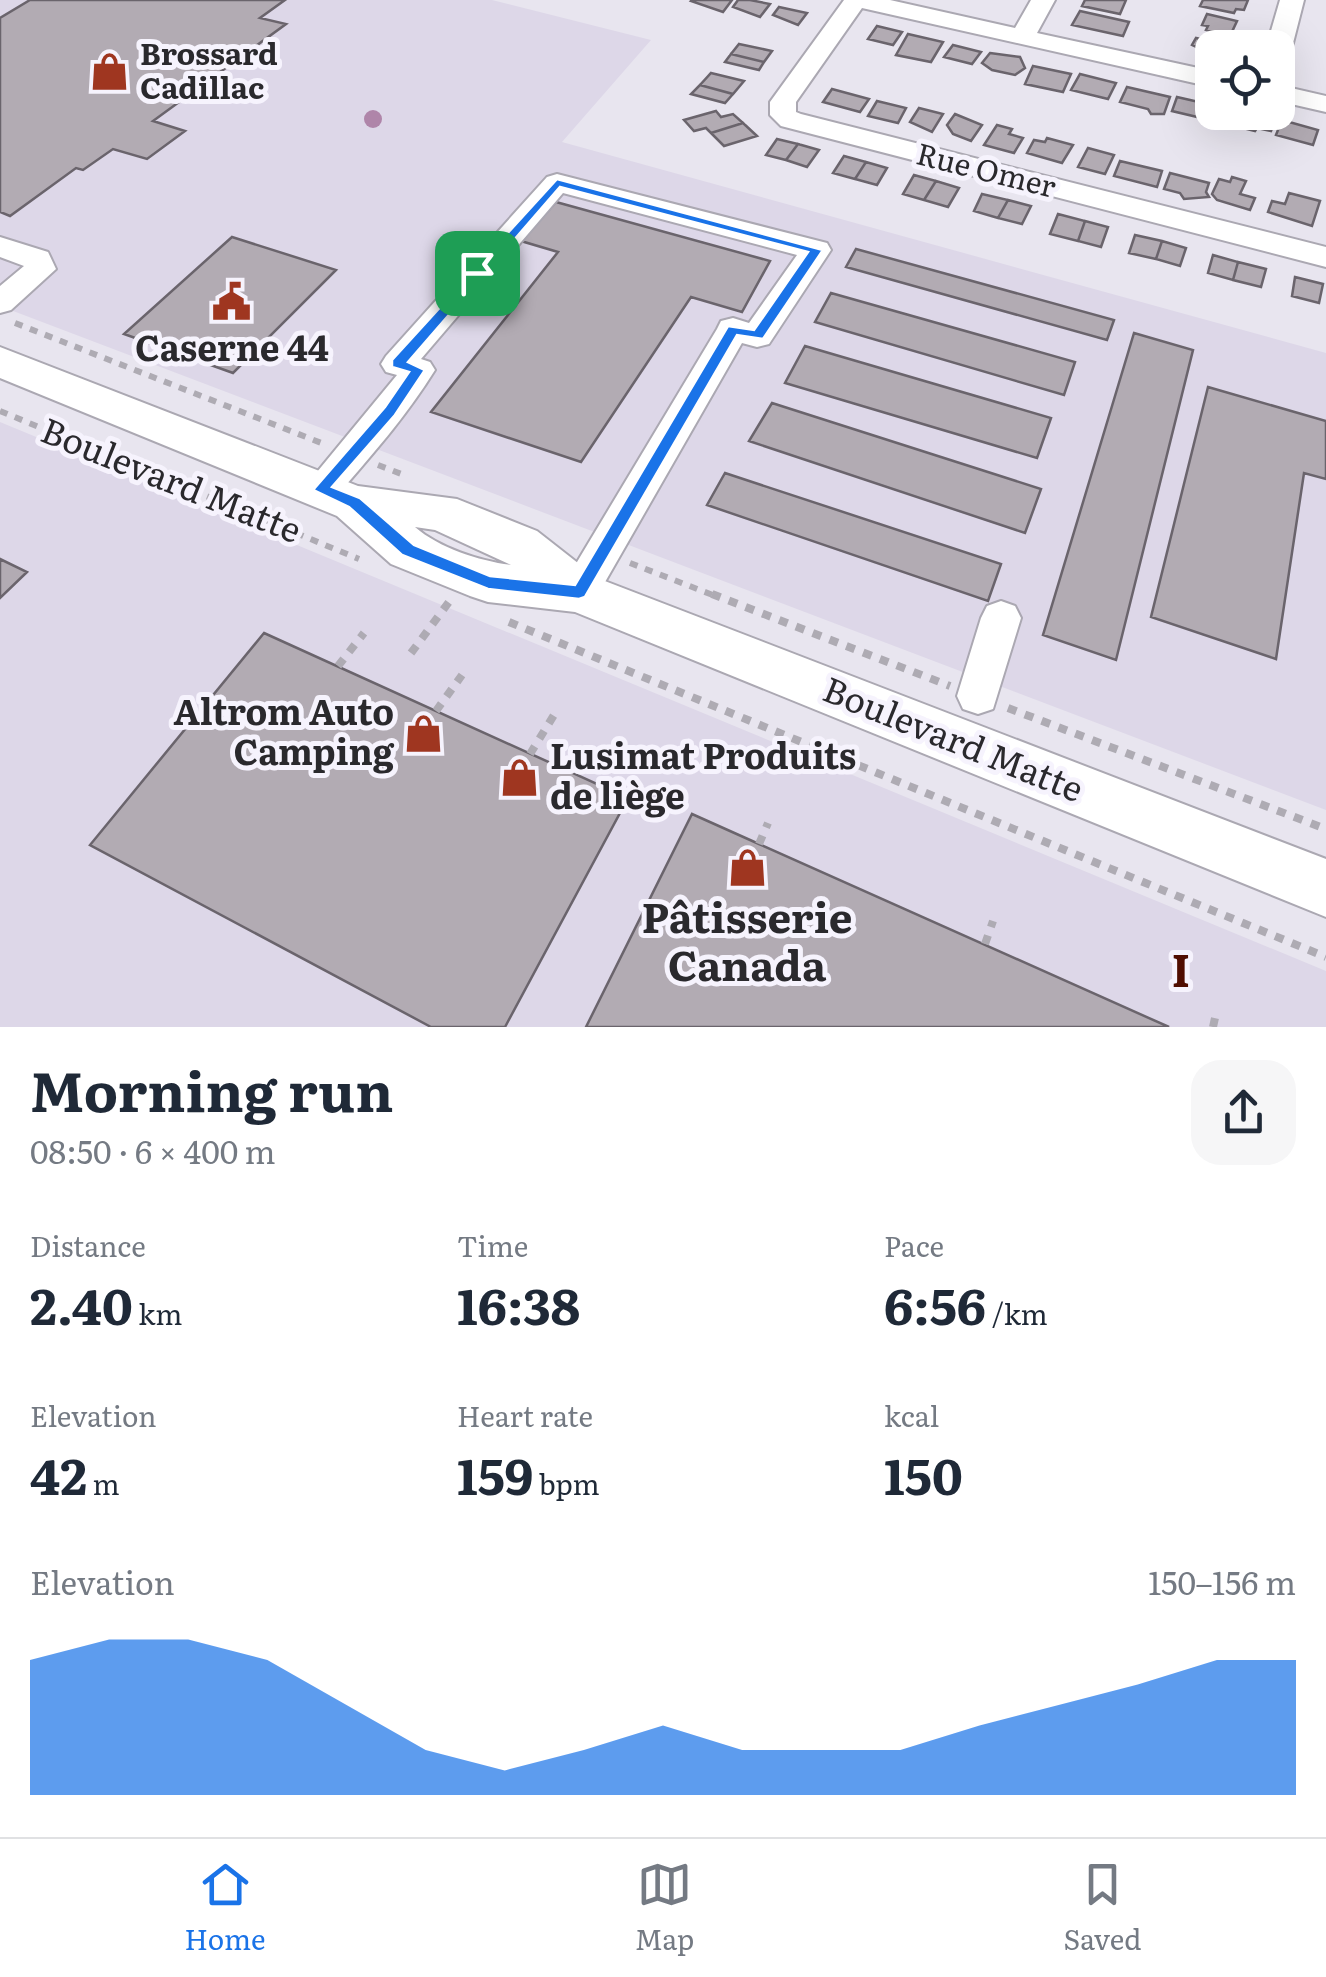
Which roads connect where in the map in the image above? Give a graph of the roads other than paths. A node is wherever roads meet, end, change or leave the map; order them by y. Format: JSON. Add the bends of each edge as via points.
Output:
{"nodes":[{"id":1,"x":857,"y":0,"type":"edge"},
{"id":2,"x":1043,"y":0,"type":"edge"},
{"id":3,"x":1292,"y":0,"type":"edge"},
{"id":4,"x":1284,"y":30,"type":"edge"},
{"id":5,"x":1022,"y":38,"type":"junction"},
{"id":6,"x":1195,"y":76,"type":"edge"},
{"id":7,"x":1295,"y":98,"type":"edge"},
{"id":8,"x":1326,"y":104,"type":"edge"},
{"id":9,"x":0,"y":246,"type":"edge"},
{"id":10,"x":1326,"y":257,"type":"edge"},
{"id":11,"x":3,"y":328,"type":"edge"},
{"id":12,"x":338,"y":496,"type":"junction"},
{"id":13,"x":579,"y":592,"type":"junction"},
{"id":14,"x":1000,"y":618,"type":"dead end"},
{"id":15,"x":976,"y":696,"type":"road end"},
{"id":16,"x":1326,"y":888,"type":"edge"}],
"edges":[{"from":1,"to":5,"type":"street"},
{"from":1,"to":10,"type":"street","name":"Rue Omer","via":[[783,102],[783,115],[791,120]]},
{"from":2,"to":5,"type":"street"},
{"from":3,"to":4,"type":"street"},
{"from":5,"to":6,"type":"street"},
{"from":7,"to":8,"type":"street"},
{"from":9,"to":11,"type":"street","via":[[37,260],[40,270]]},
{"from":11,"to":12,"type":"main road","name":"Boulevard Matte"},
{"from":12,"to":13,"type":"main road","name":"Boulevard Matte","via":[[408,550],[456,570],[488,582]]},
{"from":12,"to":13,"type":"street","via":[[418,370],[398,364],[557,183],[816,250],[758,336],[733,329]]},
{"from":13,"to":16,"type":"main road","name":"Boulevard Matte"},
{"from":14,"to":15,"type":"street"}]}
